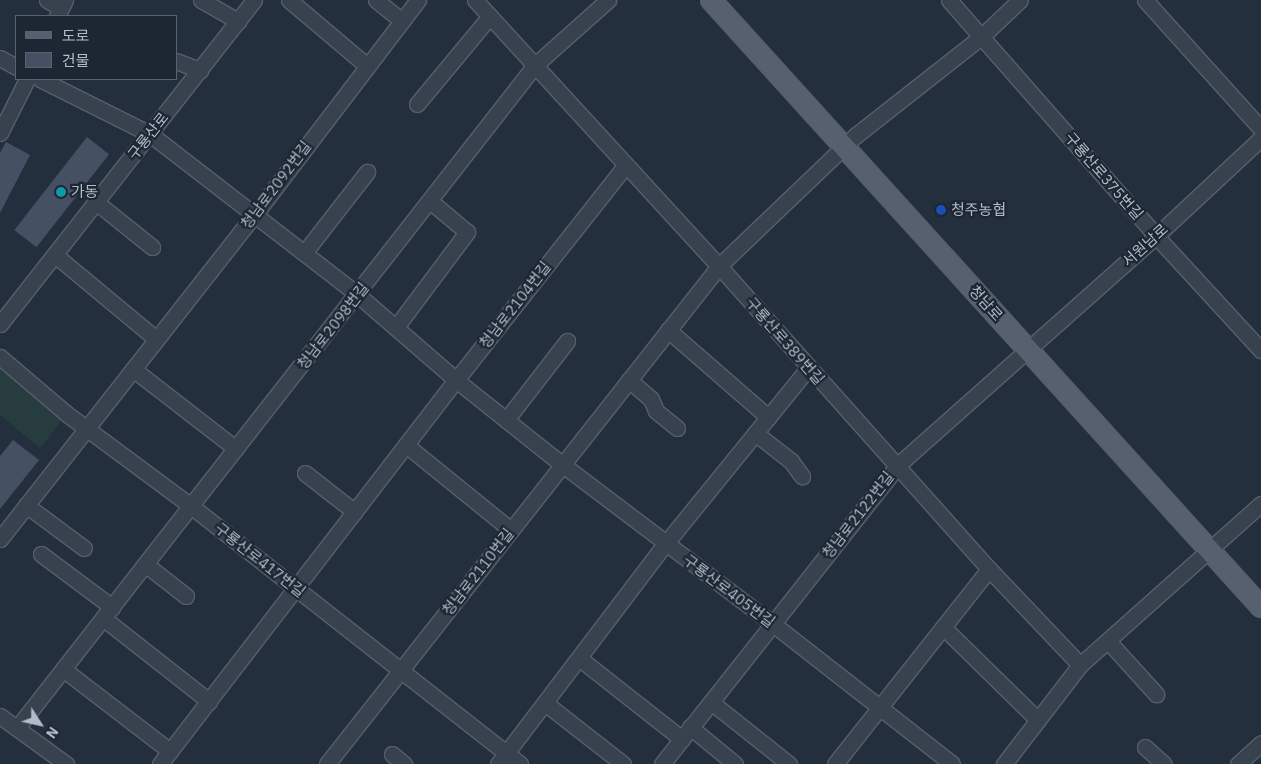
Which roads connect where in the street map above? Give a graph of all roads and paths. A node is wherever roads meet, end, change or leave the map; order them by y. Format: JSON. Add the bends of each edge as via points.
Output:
{"nodes":[{"id":1,"x":47,"y":0,"type":"edge"},
{"id":2,"x":201,"y":0,"type":"edge"},
{"id":3,"x":254,"y":0,"type":"edge"},
{"id":4,"x":289,"y":0,"type":"edge"},
{"id":5,"x":376,"y":0,"type":"edge"},
{"id":6,"x":418,"y":0,"type":"edge"},
{"id":7,"x":475,"y":0,"type":"edge"},
{"id":8,"x":608,"y":0,"type":"edge"},
{"id":9,"x":711,"y":0,"type":"edge"},
{"id":10,"x":949,"y":0,"type":"edge"},
{"id":11,"x":1020,"y":0,"type":"edge"},
{"id":12,"x":1145,"y":0,"type":"edge"},
{"id":13,"x":61,"y":8,"type":"edge"},
{"id":14,"x":490,"y":16,"type":"junction"},
{"id":15,"x":238,"y":21,"type":"junction"},
{"id":16,"x":402,"y":21,"type":"junction"},
{"id":17,"x":982,"y":36,"type":"junction"},
{"id":18,"x":0,"y":58,"type":"edge"},
{"id":19,"x":178,"y":62,"type":"edge"},
{"id":20,"x":535,"y":65,"type":"junction"},
{"id":21,"x":15,"y":66,"type":"edge"},
{"id":22,"x":367,"y":66,"type":"junction"},
{"id":23,"x":200,"y":70,"type":"junction"},
{"id":24,"x":26,"y":80,"type":"edge"},
{"id":25,"x":42,"y":80,"type":"edge"},
{"id":26,"x":417,"y":104,"type":"dead end"},
{"id":27,"x":1261,"y":129,"type":"edge"},
{"id":28,"x":0,"y":133,"type":"edge"},
{"id":29,"x":150,"y":134,"type":"junction"},
{"id":30,"x":1261,"y":138,"type":"edge"},
{"id":31,"x":845,"y":148,"type":"junction"},
{"id":32,"x":626,"y":166,"type":"junction"},
{"id":33,"x":367,"y":172,"type":"dead end"},
{"id":34,"x":430,"y":201,"type":"junction"},
{"id":35,"x":96,"y":202,"type":"junction"},
{"id":36,"x":255,"y":214,"type":"junction"},
{"id":37,"x":1156,"y":236,"type":"junction"},
{"id":38,"x":152,"y":247,"type":"dead end"},
{"id":39,"x":304,"y":253,"type":"junction"},
{"id":40,"x":55,"y":254,"type":"junction"},
{"id":41,"x":719,"y":266,"type":"junction"},
{"id":42,"x":358,"y":295,"type":"junction"},
{"id":43,"x":0,"y":324,"type":"edge"},
{"id":44,"x":396,"y":327,"type":"junction"},
{"id":45,"x":668,"y":330,"type":"junction"},
{"id":46,"x":156,"y":339,"type":"junction"},
{"id":47,"x":567,"y":342,"type":"dead end"},
{"id":48,"x":1027,"y":348,"type":"junction"},
{"id":49,"x":1261,"y":350,"type":"edge"},
{"id":50,"x":0,"y":357,"type":"edge"},
{"id":51,"x":808,"y":368,"type":"junction"},
{"id":52,"x":133,"y":369,"type":"junction"},
{"id":53,"x":456,"y":380,"type":"junction"},
{"id":54,"x":629,"y":380,"type":"junction"},
{"id":55,"x":768,"y":417,"type":"junction"},
{"id":56,"x":506,"y":420,"type":"junction"},
{"id":57,"x":87,"y":428,"type":"junction"},
{"id":58,"x":677,"y":428,"type":"dead end"},
{"id":59,"x":755,"y":433,"type":"junction"},
{"id":60,"x":406,"y":445,"type":"junction"},
{"id":61,"x":236,"y":449,"type":"junction"},
{"id":62,"x":563,"y":465,"type":"junction"},
{"id":63,"x":898,"y":465,"type":"junction"},
{"id":64,"x":305,"y":474,"type":"dead end"},
{"id":65,"x":802,"y":476,"type":"dead end"},
{"id":66,"x":1261,"y":504,"type":"edge"},
{"id":67,"x":26,"y":505,"type":"junction"},
{"id":68,"x":191,"y":506,"type":"junction"},
{"id":69,"x":355,"y":512,"type":"junction"},
{"id":70,"x":511,"y":530,"type":"junction"},
{"id":71,"x":0,"y":539,"type":"edge"},
{"id":72,"x":666,"y":543,"type":"junction"},
{"id":73,"x":84,"y":548,"type":"dead end"},
{"id":74,"x":1209,"y":550,"type":"junction"},
{"id":75,"x":41,"y":554,"type":"dead end"},
{"id":76,"x":145,"y":564,"type":"junction"},
{"id":77,"x":989,"y":569,"type":"junction"},
{"id":78,"x":296,"y":589,"type":"junction"},
{"id":79,"x":186,"y":596,"type":"dead end"},
{"id":80,"x":1261,"y":607,"type":"edge"},
{"id":81,"x":108,"y":612,"type":"junction"},
{"id":82,"x":773,"y":624,"type":"junction"},
{"id":83,"x":943,"y":627,"type":"junction"},
{"id":84,"x":1108,"y":641,"type":"junction"},
{"id":85,"x":578,"y":658,"type":"junction"},
{"id":86,"x":1080,"y":665,"type":"junction"},
{"id":87,"x":63,"y":669,"type":"junction"},
{"id":88,"x":400,"y":670,"type":"junction"},
{"id":89,"x":1156,"y":694,"type":"dead end"},
{"id":90,"x":209,"y":701,"type":"junction"},
{"id":91,"x":711,"y":702,"type":"junction"},
{"id":92,"x":544,"y":703,"type":"junction"},
{"id":93,"x":880,"y":709,"type":"junction"},
{"id":94,"x":0,"y":716,"type":"edge"},
{"id":95,"x":1038,"y":720,"type":"junction"},
{"id":96,"x":17,"y":728,"type":"junction"},
{"id":97,"x":686,"y":733,"type":"junction"},
{"id":98,"x":1261,"y":743,"type":"edge"},
{"id":99,"x":1145,"y":748,"type":"dead end"},
{"id":100,"x":170,"y":751,"type":"junction"},
{"id":101,"x":392,"y":754,"type":"dead end"},
{"id":102,"x":502,"y":759,"type":"edge"},
{"id":103,"x":66,"y":764,"type":"edge"},
{"id":104,"x":160,"y":764,"type":"edge"},
{"id":105,"x":327,"y":764,"type":"edge"},
{"id":106,"x":404,"y":764,"type":"edge"},
{"id":107,"x":520,"y":764,"type":"edge"},
{"id":108,"x":623,"y":764,"type":"edge"},
{"id":109,"x":662,"y":764,"type":"edge"},
{"id":110,"x":735,"y":764,"type":"edge"},
{"id":111,"x":789,"y":764,"type":"edge"},
{"id":112,"x":835,"y":764,"type":"edge"},
{"id":113,"x":952,"y":764,"type":"edge"},
{"id":114,"x":1004,"y":764,"type":"edge"},
{"id":115,"x":1164,"y":764,"type":"edge"},
{"id":116,"x":1238,"y":764,"type":"edge"}],
"edges":[{"from":1,"to":13,"type":"street"},
{"from":2,"to":15,"type":"street"},
{"from":3,"to":15,"type":"street","name":"구룡산로"},
{"from":4,"to":22,"type":"street"},
{"from":5,"to":16,"type":"street"},
{"from":6,"to":16,"type":"street","name":"청남로2092번길"},
{"from":7,"to":14,"type":"street","name":"구룡산로389번길"},
{"from":8,"to":20,"type":"street","name":"청남로2098번길"},
{"from":9,"to":31,"type":"main road","name":"청남로"},
{"from":10,"to":17,"type":"street","name":"구룡산로375번길"},
{"from":11,"to":17,"type":"street","name":"청남로2110번길"},
{"from":12,"to":27,"type":"street"},
{"from":14,"to":20,"type":"street","name":"구룡산로389번길"},
{"from":14,"to":26,"type":"street"},
{"from":15,"to":23,"type":"street","name":"구룡산로"},
{"from":16,"to":22,"type":"street","name":"청남로2092번길"},
{"from":17,"to":31,"type":"street","name":"청남로2110번길","via":[[855,136]]},
{"from":17,"to":37,"type":"street","name":"구룡산로375번길"},
{"from":18,"to":21,"type":"street"},
{"from":19,"to":23,"type":"street"},
{"from":20,"to":32,"type":"street","name":"구룡산로389번길"},
{"from":20,"to":34,"type":"street","name":"청남로2098번길"},
{"from":22,"to":36,"type":"street","name":"청남로2092번길"},
{"from":23,"to":29,"type":"street","name":"구룡산로"},
{"from":24,"to":28,"type":"street"},
{"from":25,"to":29,"type":"street","name":"구룡산로405번길"},
{"from":29,"to":35,"type":"street","name":"구룡산로"},
{"from":29,"to":36,"type":"street","name":"구룡산로405번길"},
{"from":30,"to":37,"type":"street","name":"서원남로"},
{"from":31,"to":41,"type":"street","name":"청남로2110번길"},
{"from":31,"to":48,"type":"main road","name":"청남로"},
{"from":32,"to":41,"type":"street","name":"구룡산로389번길"},
{"from":32,"to":53,"type":"street","name":"청남로2104번길"},
{"from":33,"to":39,"type":"street"},
{"from":34,"to":42,"type":"street","name":"청남로2098번길"},
{"from":34,"to":44,"type":"street","via":[[467,232]]},
{"from":35,"to":38,"type":"street"},
{"from":35,"to":40,"type":"street","name":"구룡산로"},
{"from":36,"to":39,"type":"street","name":"구룡산로405번길"},
{"from":36,"to":46,"type":"street","name":"청남로2092번길"},
{"from":37,"to":48,"type":"street","name":"서원남로"},
{"from":37,"to":49,"type":"street","name":"구룡산로375번길"},
{"from":39,"to":42,"type":"street","name":"구룡산로405번길"},
{"from":40,"to":43,"type":"street","name":"구룡산로"},
{"from":40,"to":46,"type":"street"},
{"from":41,"to":45,"type":"street","name":"청남로2110번길"},
{"from":41,"to":51,"type":"street","name":"구룡산로389번길"},
{"from":42,"to":44,"type":"street","name":"구룡산로405번길"},
{"from":42,"to":61,"type":"street","name":"청남로2098번길"},
{"from":44,"to":53,"type":"street","name":"구룡산로405번길"},
{"from":45,"to":54,"type":"street","name":"청남로2110번길"},
{"from":45,"to":55,"type":"street"},
{"from":46,"to":52,"type":"street","name":"청남로2092번길"},
{"from":47,"to":56,"type":"street"},
{"from":48,"to":63,"type":"street","name":"청남로2122번길"},
{"from":48,"to":74,"type":"main road","name":"청남로"},
{"from":50,"to":57,"type":"street","name":"구룡산로417번길"},
{"from":51,"to":55,"type":"street"},
{"from":51,"to":63,"type":"street","name":"구룡산로389번길"},
{"from":52,"to":57,"type":"street","name":"청남로2092번길"},
{"from":52,"to":61,"type":"street"},
{"from":53,"to":56,"type":"street","name":"구룡산로405번길"},
{"from":53,"to":60,"type":"street","name":"청남로2104번길"},
{"from":54,"to":58,"type":"street","via":[[651,399],[656,411]]},
{"from":54,"to":62,"type":"street","name":"청남로2110번길"},
{"from":55,"to":59,"type":"street"},
{"from":56,"to":62,"type":"street","name":"구룡산로405번길"},
{"from":57,"to":67,"type":"street","name":"청남로2092번길"},
{"from":57,"to":68,"type":"street","name":"구룡산로417번길"},
{"from":59,"to":65,"type":"street","via":[[791,461]]},
{"from":59,"to":72,"type":"street"},
{"from":60,"to":69,"type":"street","name":"청남로2104번길"},
{"from":60,"to":70,"type":"street"},
{"from":61,"to":68,"type":"street","name":"청남로2098번길"},
{"from":62,"to":70,"type":"street","name":"청남로2110번길"},
{"from":62,"to":72,"type":"street","name":"구룡산로405번길"},
{"from":63,"to":77,"type":"street","name":"구룡산로389번길"},
{"from":63,"to":82,"type":"street","name":"청남로2122번길"},
{"from":64,"to":69,"type":"street"},
{"from":66,"to":74,"type":"street"},
{"from":67,"to":71,"type":"street","name":"청남로2092번길"},
{"from":67,"to":73,"type":"street"},
{"from":68,"to":76,"type":"street","name":"청남로2098번길"},
{"from":68,"to":78,"type":"street","name":"구룡산로417번길"},
{"from":69,"to":78,"type":"street","name":"청남로2104번길"},
{"from":70,"to":88,"type":"street","name":"청남로2110번길"},
{"from":72,"to":82,"type":"street","name":"구룡산로405번길"},
{"from":72,"to":85,"type":"street"},
{"from":74,"to":80,"type":"main road","name":"청남로"},
{"from":74,"to":84,"type":"street"},
{"from":75,"to":81,"type":"street"},
{"from":76,"to":79,"type":"street"},
{"from":76,"to":81,"type":"street","name":"청남로2098번길"},
{"from":77,"to":83,"type":"street"},
{"from":77,"to":86,"type":"street","name":"구룡산로389번길"},
{"from":78,"to":88,"type":"street","name":"구룡산로417번길"},
{"from":78,"to":90,"type":"street","name":"청남로2104번길"},
{"from":81,"to":87,"type":"street","name":"청남로2098번길"},
{"from":81,"to":90,"type":"street","via":[[159,662]]},
{"from":82,"to":91,"type":"street","name":"청남로2122번길"},
{"from":82,"to":93,"type":"street","name":"구룡산로405번길"},
{"from":83,"to":93,"type":"street"},
{"from":83,"to":95,"type":"street"},
{"from":84,"to":86,"type":"street"},
{"from":84,"to":89,"type":"street"},
{"from":85,"to":92,"type":"street"},
{"from":85,"to":97,"type":"street"},
{"from":86,"to":95,"type":"street"},
{"from":87,"to":96,"type":"street","name":"청남로2098번길"},
{"from":87,"to":100,"type":"street"},
{"from":88,"to":102,"type":"street","name":"구룡산로417번길"},
{"from":88,"to":105,"type":"street","name":"청남로2110번길"},
{"from":90,"to":100,"type":"street","name":"청남로2104번길"},
{"from":91,"to":97,"type":"street","name":"청남로2122번길"},
{"from":91,"to":111,"type":"street"},
{"from":92,"to":102,"type":"street"},
{"from":92,"to":108,"type":"street"},
{"from":93,"to":112,"type":"street"},
{"from":93,"to":113,"type":"street","name":"구룡산로405번길"},
{"from":94,"to":96,"type":"street"},
{"from":95,"to":114,"type":"street"},
{"from":96,"to":103,"type":"street"},
{"from":97,"to":109,"type":"street","name":"청남로2122번길"},
{"from":97,"to":110,"type":"street"},
{"from":98,"to":116,"type":"street"},
{"from":99,"to":115,"type":"street"},
{"from":100,"to":104,"type":"street","name":"청남로2104번길"},
{"from":101,"to":106,"type":"street"},
{"from":102,"to":107,"type":"street","name":"구룡산로417번길"}]}
